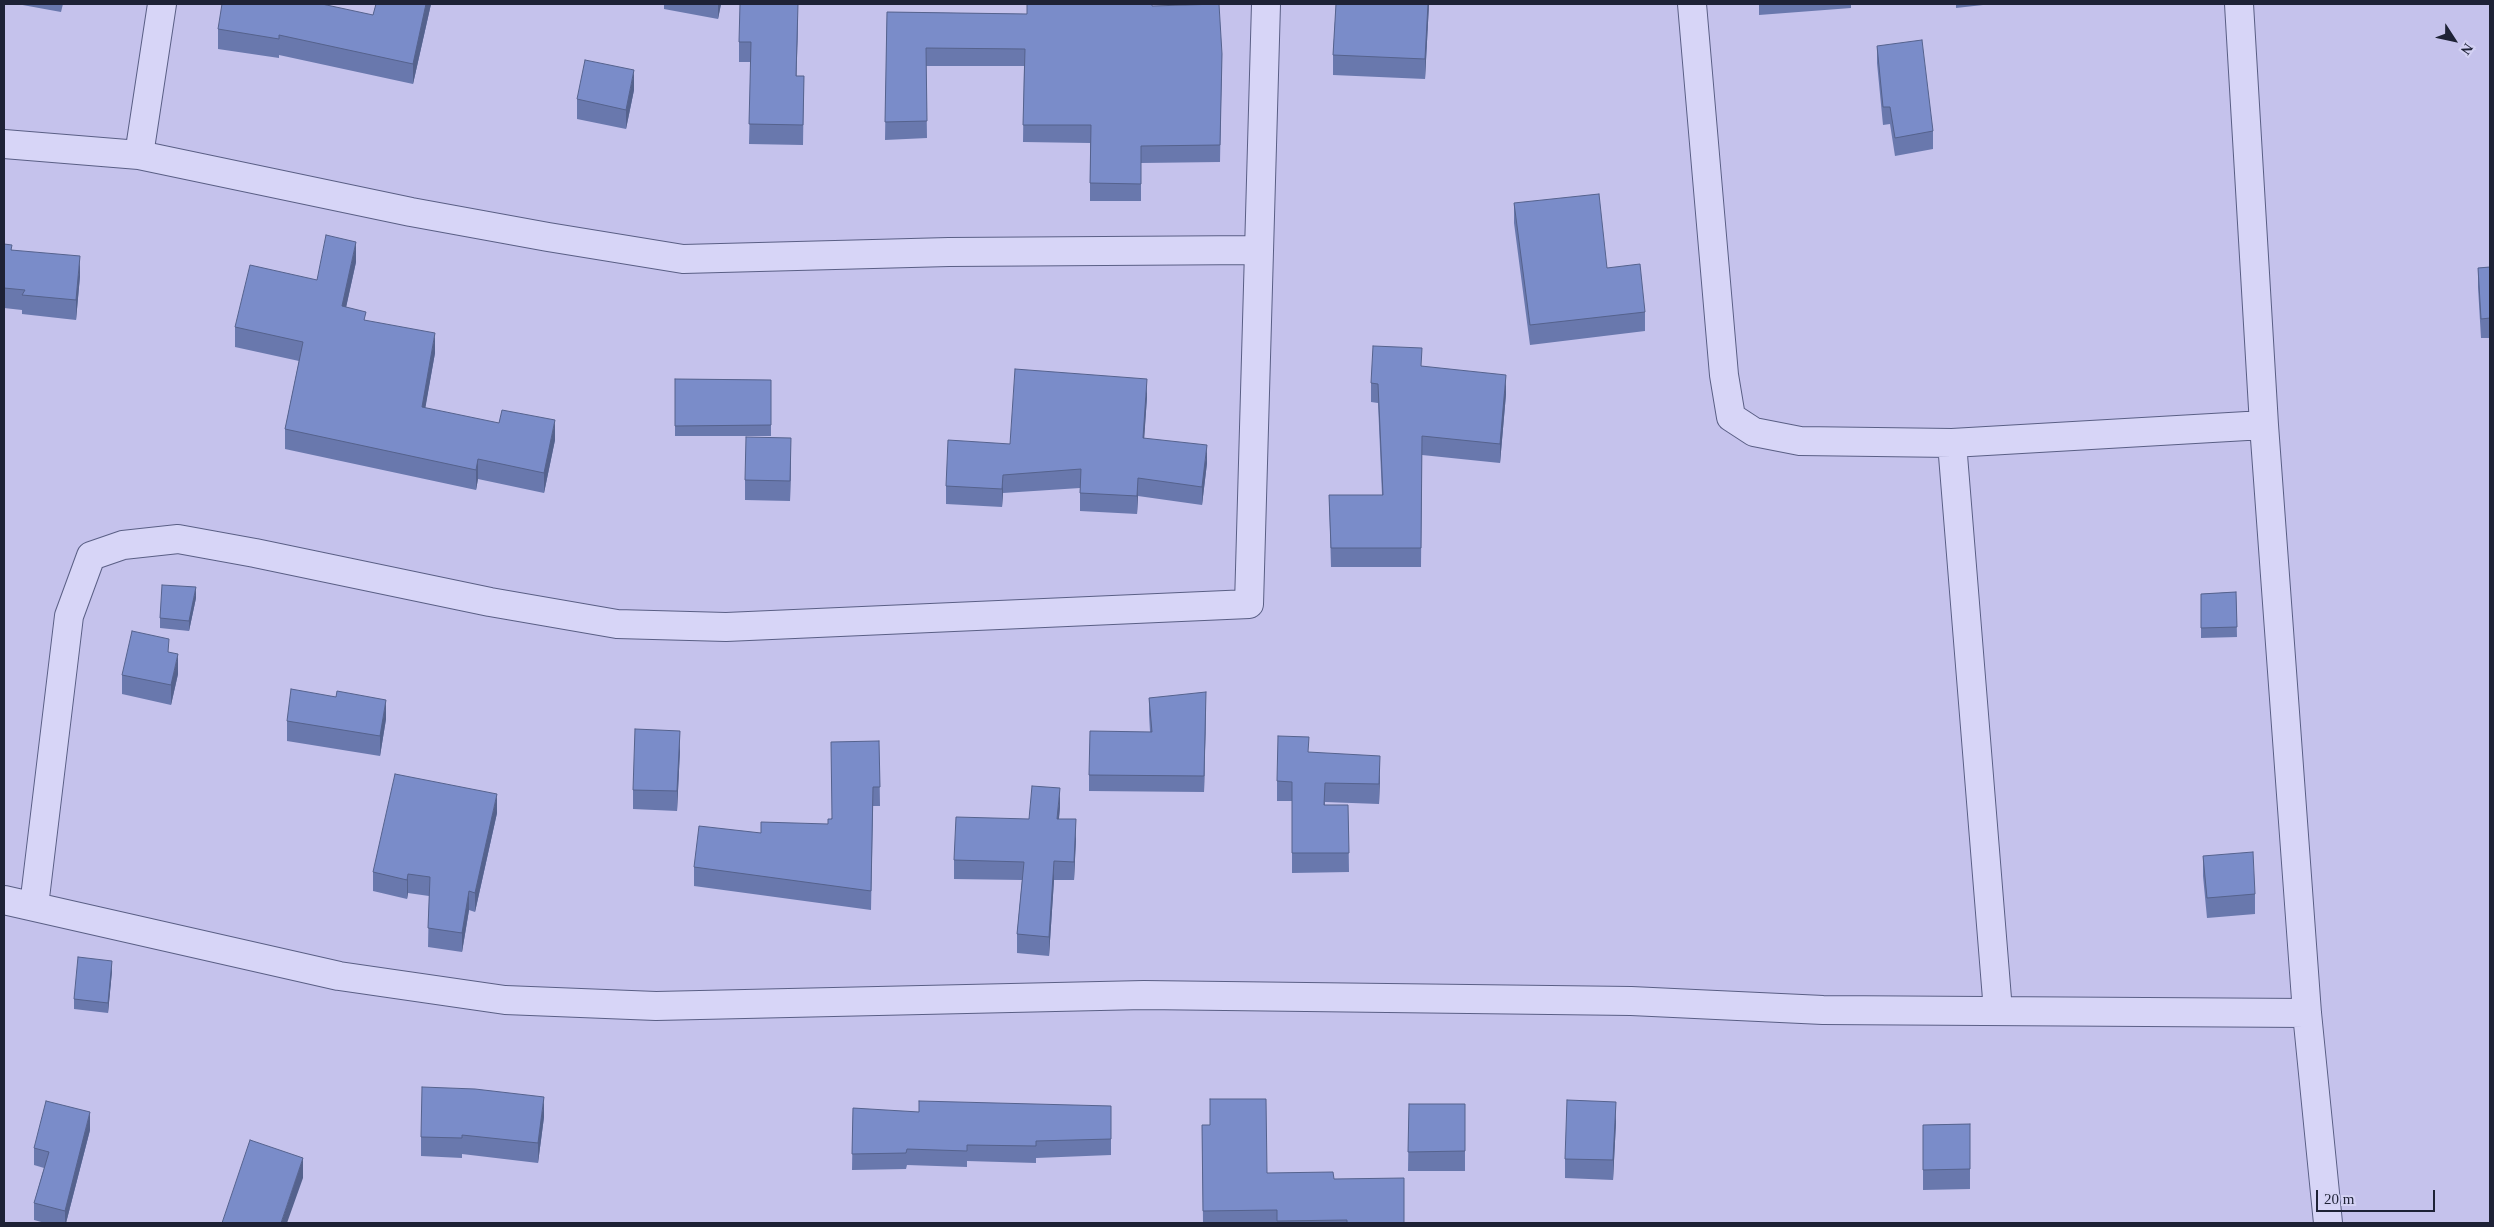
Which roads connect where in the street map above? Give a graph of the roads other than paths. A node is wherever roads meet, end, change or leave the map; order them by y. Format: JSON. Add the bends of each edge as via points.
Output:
{"nodes":[{"id":1,"x":162,"y":4,"type":"edge"},
{"id":2,"x":1266,"y":4,"type":"edge"},
{"id":3,"x":1692,"y":4,"type":"edge"},
{"id":4,"x":2239,"y":4,"type":"edge"},
{"id":5,"x":4,"y":144,"type":"edge"},
{"id":6,"x":139,"y":156,"type":"junction"},
{"id":7,"x":1258,"y":250,"type":"junction"},
{"id":8,"x":2264,"y":425,"type":"junction"},
{"id":9,"x":1952,"y":443,"type":"junction"},
{"id":10,"x":4,"y":900,"type":"edge"},
{"id":11,"x":34,"y":906,"type":"junction"},
{"id":12,"x":1998,"y":1011,"type":"junction"},
{"id":13,"x":2307,"y":1013,"type":"junction"},
{"id":14,"x":2328,"y":1223,"type":"edge"}],
"edges":[{"from":1,"to":6,"type":"street"},
{"from":2,"to":7,"type":"street"},
{"from":3,"to":9,"type":"street","via":[[1724,375],[1731,416],[1754,432],[1800,441]]},
{"from":4,"to":8,"type":"street"},
{"from":5,"to":6,"type":"street"},
{"from":6,"to":7,"type":"street","via":[[430,215],[683,259],[949,252]]},
{"from":7,"to":11,"type":"street","via":[[1249,604],[726,627],[617,624],[490,602],[178,539],[123,545],[91,556],[69,616]]},
{"from":8,"to":9,"type":"street"},
{"from":8,"to":13,"type":"street"},
{"from":9,"to":12,"type":"street"},
{"from":10,"to":11,"type":"street"},
{"from":11,"to":12,"type":"street","via":[[339,976],[505,1000],[656,1006],[1144,995],[1631,1001],[1823,1010]]},
{"from":12,"to":13,"type":"street"},
{"from":13,"to":14,"type":"street"}]}
